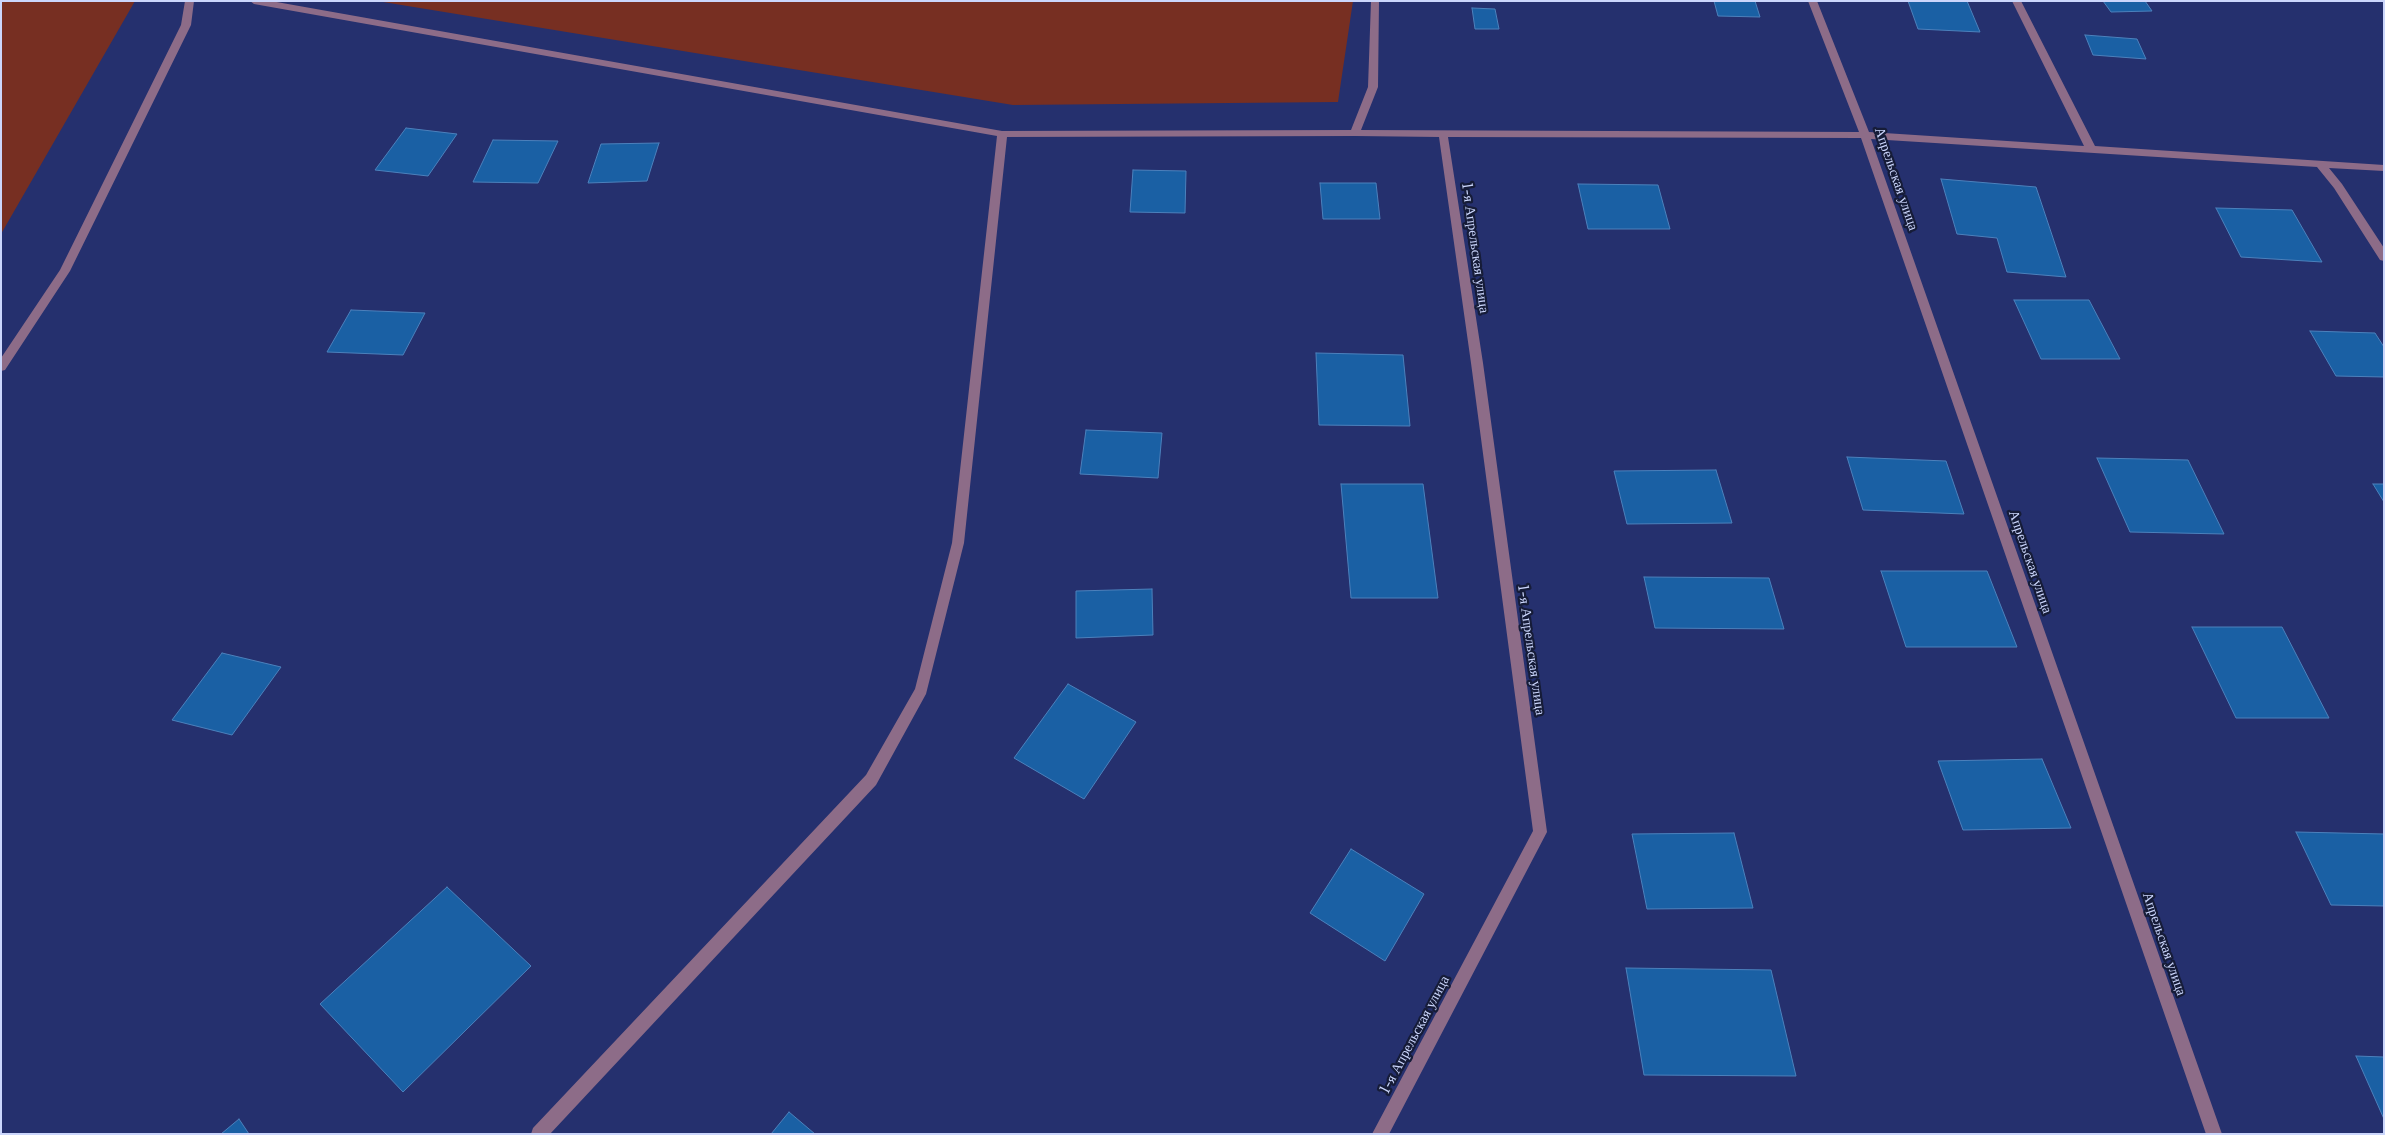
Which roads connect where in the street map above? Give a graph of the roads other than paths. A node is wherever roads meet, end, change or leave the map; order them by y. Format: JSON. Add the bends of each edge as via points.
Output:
{"nodes":[{"id":1,"x":190,"y":1,"type":"edge"},
{"id":2,"x":254,"y":1,"type":"edge"},
{"id":3,"x":1375,"y":1,"type":"edge"},
{"id":4,"x":1812,"y":1,"type":"edge"},
{"id":5,"x":2016,"y":1,"type":"edge"},
{"id":6,"x":1355,"y":133,"type":"junction"},
{"id":7,"x":1443,"y":133,"type":"junction"},
{"id":8,"x":1002,"y":134,"type":"junction"},
{"id":9,"x":1865,"y":135,"type":"junction"},
{"id":10,"x":2090,"y":149,"type":"junction"},
{"id":11,"x":2320,"y":164,"type":"junction"},
{"id":12,"x":2384,"y":168,"type":"edge"},
{"id":13,"x":2384,"y":257,"type":"edge"},
{"id":14,"x":1,"y":367,"type":"edge"},
{"id":15,"x":539,"y":1134,"type":"edge"},
{"id":16,"x":1380,"y":1134,"type":"edge"},
{"id":17,"x":2214,"y":1134,"type":"edge"}],
"edges":[{"from":1,"to":14,"type":"street","via":[[186,25],[65,271]]},
{"from":2,"to":8,"type":"street"},
{"from":3,"to":6,"type":"street","via":[[1373,88]]},
{"from":4,"to":9,"type":"street","name":"Апрельская улица"},
{"from":5,"to":10,"type":"street"},
{"from":6,"to":7,"type":"street"},
{"from":6,"to":8,"type":"street"},
{"from":7,"to":9,"type":"street"},
{"from":7,"to":16,"type":"street","name":"1-я Апрельская улица","via":[[1479,373],[1540,832]]},
{"from":8,"to":15,"type":"street","via":[[958,543],[921,690],[871,780]]},
{"from":9,"to":10,"type":"street"},
{"from":9,"to":17,"type":"street","name":"Апрельская улица"},
{"from":10,"to":11,"type":"street"},
{"from":11,"to":12,"type":"street"},
{"from":11,"to":13,"type":"street"}]}
